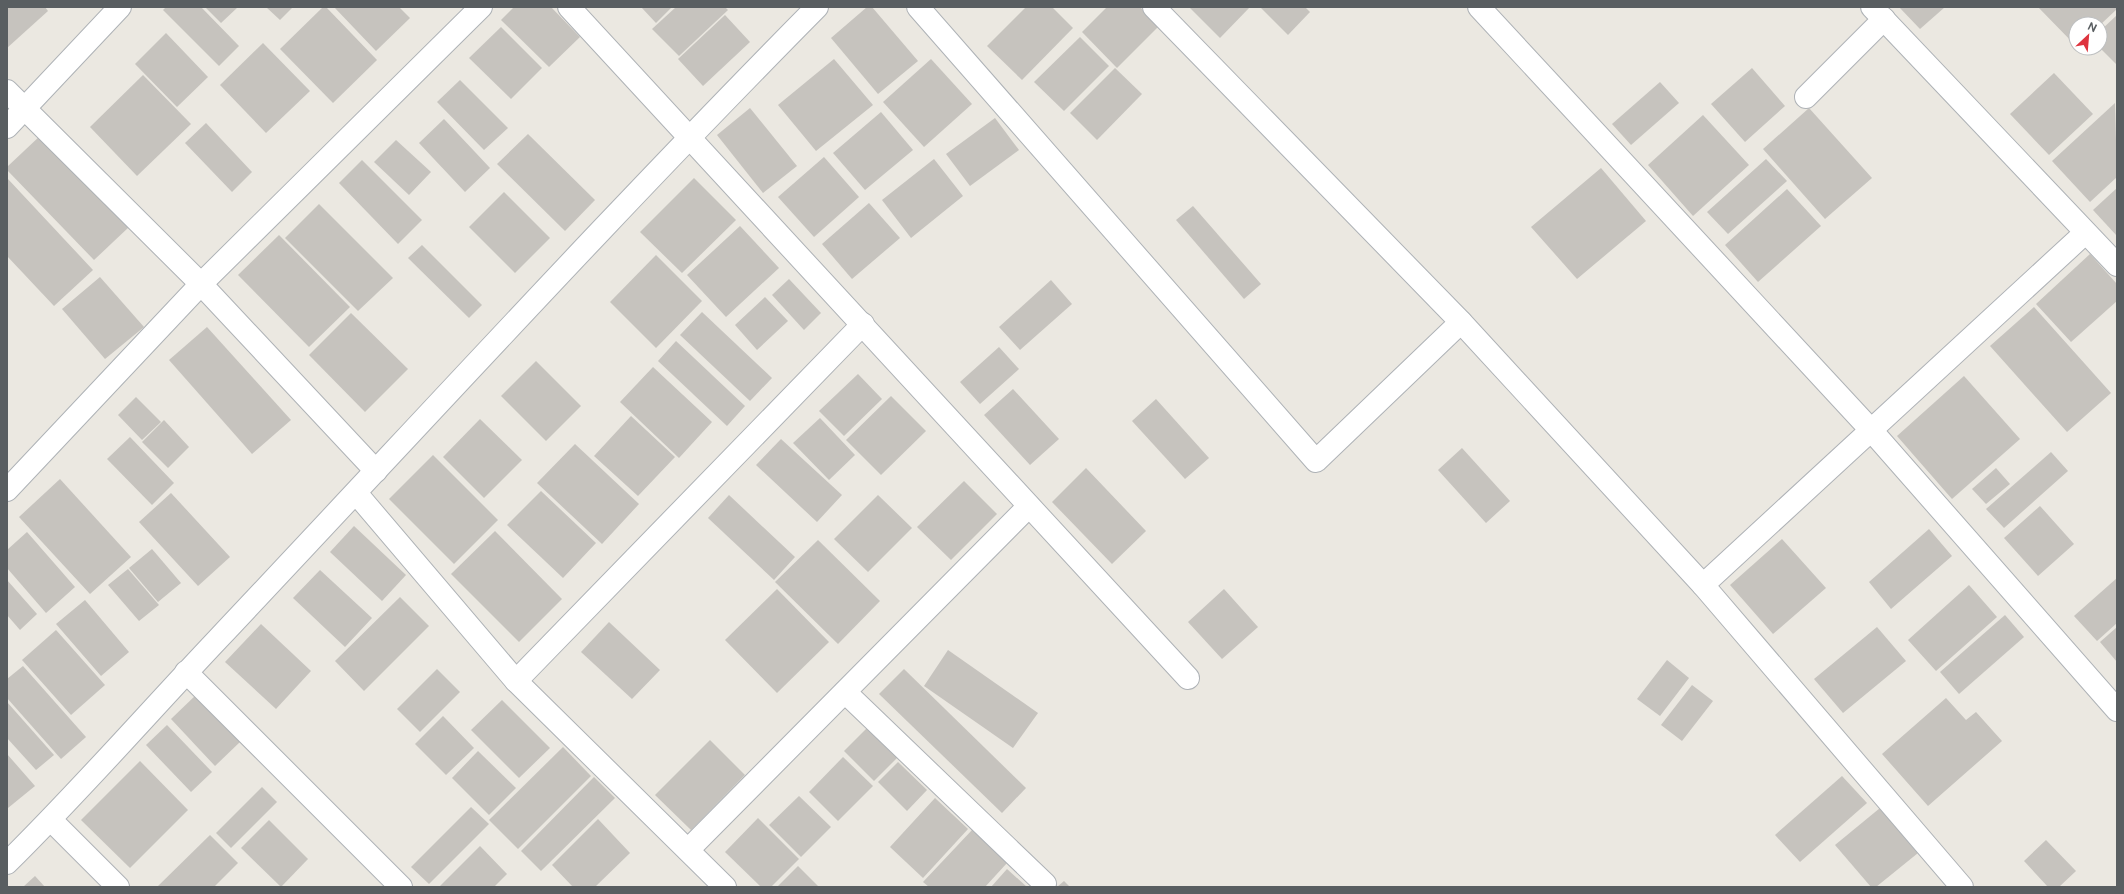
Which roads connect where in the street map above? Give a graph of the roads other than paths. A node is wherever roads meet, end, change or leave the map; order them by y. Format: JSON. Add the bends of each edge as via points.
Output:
{"nodes":[{"id":1,"x":120,"y":7,"type":"edge"},
{"id":2,"x":481,"y":7,"type":"edge"},
{"id":3,"x":568,"y":7,"type":"edge"},
{"id":4,"x":817,"y":7,"type":"edge"},
{"id":5,"x":918,"y":7,"type":"edge"},
{"id":6,"x":1154,"y":7,"type":"edge"},
{"id":7,"x":1478,"y":7,"type":"edge"},
{"id":8,"x":1878,"y":13,"type":"edge"},
{"id":9,"x":7,"y":91,"type":"edge"},
{"id":10,"x":1806,"y":97,"type":"dead end"},
{"id":11,"x":24,"y":109,"type":"junction"},
{"id":12,"x":7,"y":127,"type":"edge"},
{"id":13,"x":690,"y":136,"type":"junction"},
{"id":14,"x":2085,"y":233,"type":"junction"},
{"id":15,"x":2117,"y":265,"type":"edge"},
{"id":16,"x":201,"y":284,"type":"junction"},
{"id":17,"x":1461,"y":322,"type":"junction"},
{"id":18,"x":863,"y":324,"type":"junction"},
{"id":19,"x":1871,"y":430,"type":"junction"},
{"id":20,"x":376,"y":471,"type":"junction"},
{"id":21,"x":7,"y":490,"type":"edge"},
{"id":22,"x":356,"y":493,"type":"junction"},
{"id":23,"x":1029,"y":506,"type":"junction"},
{"id":24,"x":1703,"y":585,"type":"junction"},
{"id":25,"x":186,"y":672,"type":"junction"},
{"id":26,"x":1188,"y":678,"type":"dead end"},
{"id":27,"x":516,"y":681,"type":"junction"},
{"id":28,"x":845,"y":692,"type":"junction"},
{"id":29,"x":2117,"y":710,"type":"edge"},
{"id":30,"x":51,"y":820,"type":"junction"},
{"id":31,"x":688,"y":850,"type":"junction"},
{"id":32,"x":7,"y":863,"type":"edge"},
{"id":33,"x":1045,"y":884,"type":"dead end"},
{"id":34,"x":118,"y":887,"type":"edge"},
{"id":35,"x":400,"y":887,"type":"edge"},
{"id":36,"x":725,"y":887,"type":"edge"},
{"id":37,"x":1962,"y":887,"type":"edge"}],
"edges":[{"from":1,"to":11,"type":"street"},
{"from":2,"to":16,"type":"street"},
{"from":3,"to":13,"type":"street"},
{"from":4,"to":13,"type":"street"},
{"from":5,"to":17,"type":"street","via":[[1316,461]]},
{"from":6,"to":17,"type":"street"},
{"from":7,"to":19,"type":"street"},
{"from":8,"to":10,"type":"street"},
{"from":8,"to":14,"type":"street"},
{"from":9,"to":11,"type":"street"},
{"from":11,"to":12,"type":"street"},
{"from":11,"to":16,"type":"street"},
{"from":13,"to":18,"type":"street"},
{"from":13,"to":20,"type":"street"},
{"from":14,"to":15,"type":"street"},
{"from":14,"to":19,"type":"street"},
{"from":16,"to":20,"type":"street"},
{"from":16,"to":21,"type":"street"},
{"from":17,"to":24,"type":"street"},
{"from":18,"to":23,"type":"street"},
{"from":18,"to":27,"type":"street"},
{"from":19,"to":24,"type":"street"},
{"from":19,"to":29,"type":"street"},
{"from":20,"to":22,"type":"street"},
{"from":22,"to":25,"type":"street"},
{"from":22,"to":27,"type":"street"},
{"from":23,"to":26,"type":"street"},
{"from":23,"to":28,"type":"street"},
{"from":24,"to":37,"type":"street"},
{"from":25,"to":30,"type":"street"},
{"from":25,"to":35,"type":"street"},
{"from":27,"to":31,"type":"street"},
{"from":28,"to":31,"type":"street"},
{"from":28,"to":33,"type":"street"},
{"from":30,"to":32,"type":"street"},
{"from":30,"to":34,"type":"street"},
{"from":31,"to":36,"type":"street"}]}
